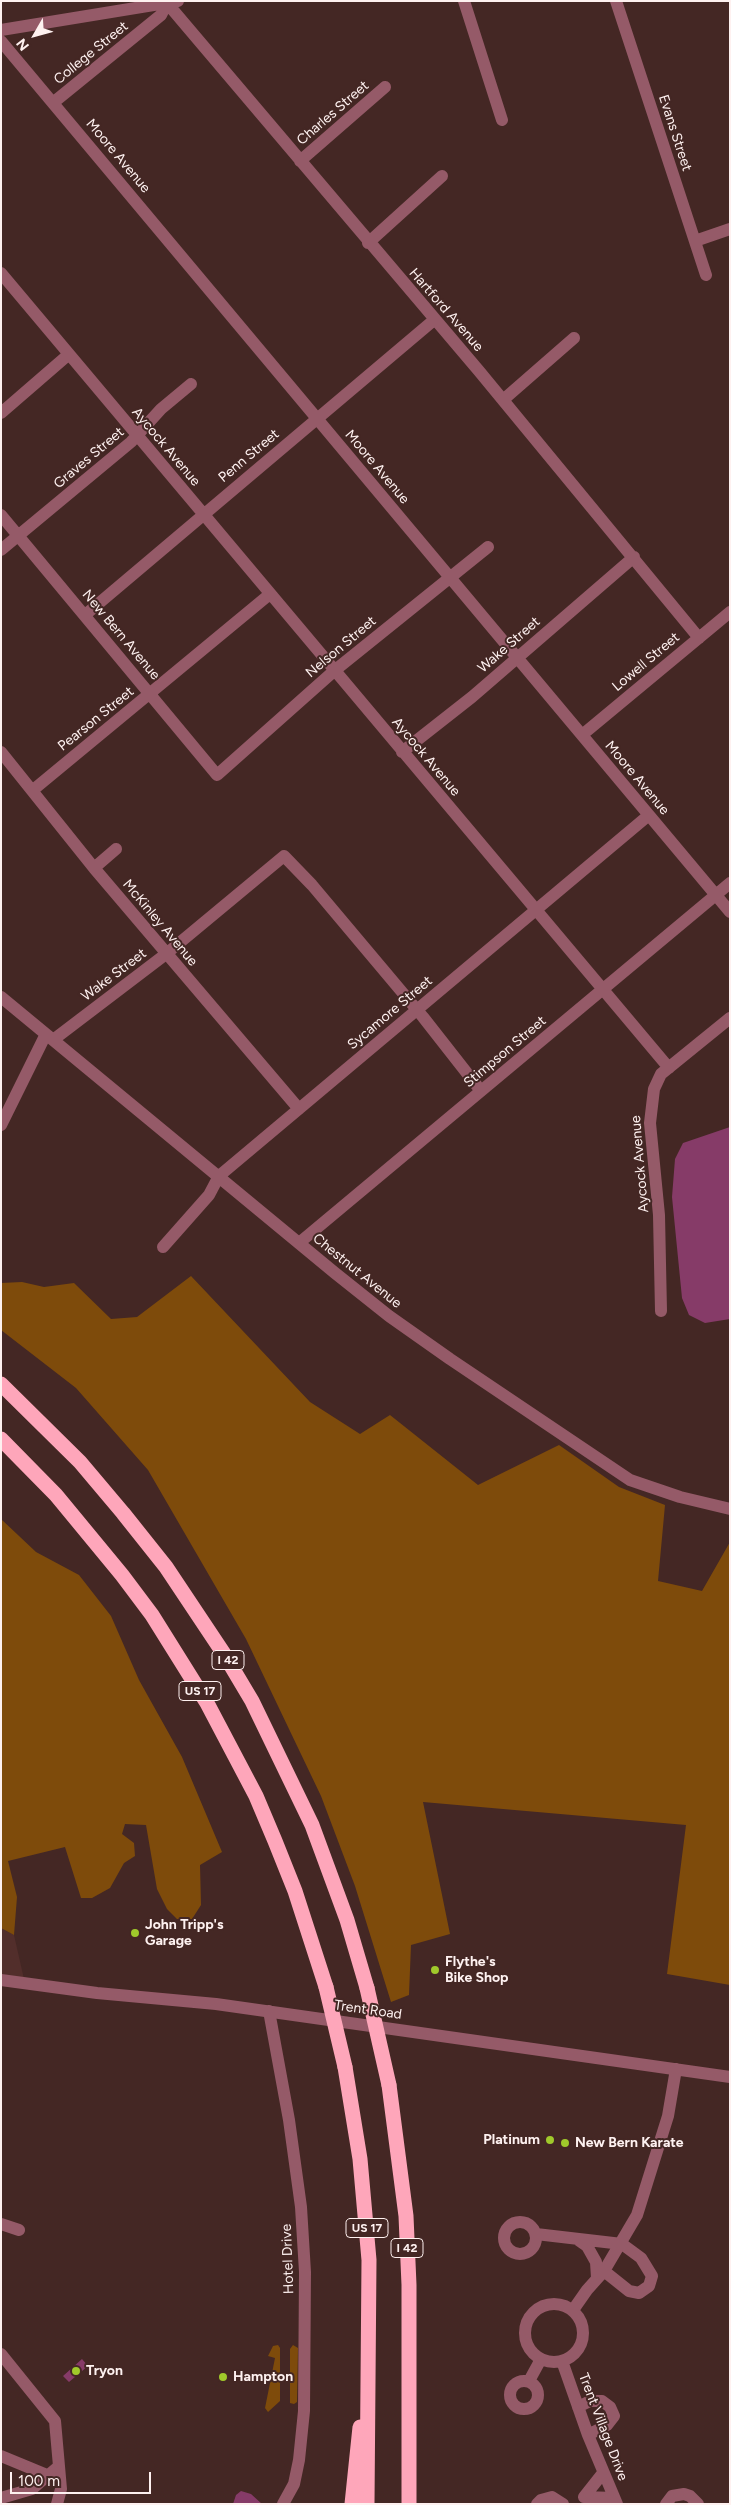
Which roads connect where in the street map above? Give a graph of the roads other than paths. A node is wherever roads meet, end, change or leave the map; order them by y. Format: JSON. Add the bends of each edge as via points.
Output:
{"nodes":[{"id":1,"x":464,"y":1,"type":"edge"},
{"id":2,"x":616,"y":1,"type":"edge"},
{"id":3,"x":172,"y":2,"type":"edge"},
{"id":4,"x":1,"y":30,"type":"edge"},
{"id":5,"x":1,"y":41,"type":"edge"},
{"id":6,"x":385,"y":88,"type":"dead end"},
{"id":7,"x":54,"y":102,"type":"junction"},
{"id":8,"x":502,"y":120,"type":"dead end"},
{"id":9,"x":300,"y":161,"type":"junction"},
{"id":10,"x":442,"y":176,"type":"dead end"},
{"id":11,"x":730,"y":229,"type":"edge"},
{"id":12,"x":694,"y":240,"type":"junction"},
{"id":13,"x":368,"y":242,"type":"junction"},
{"id":14,"x":706,"y":275,"type":"dead end"},
{"id":15,"x":2,"y":276,"type":"edge"},
{"id":16,"x":434,"y":320,"type":"junction"},
{"id":17,"x":574,"y":338,"type":"dead end"},
{"id":18,"x":68,"y":355,"type":"junction"},
{"id":19,"x":191,"y":384,"type":"dead end"},
{"id":20,"x":503,"y":400,"type":"junction"},
{"id":21,"x":1,"y":413,"type":"edge"},
{"id":22,"x":317,"y":419,"type":"junction"},
{"id":23,"x":137,"y":436,"type":"junction"},
{"id":24,"x":1,"y":515,"type":"edge"},
{"id":25,"x":203,"y":515,"type":"junction"},
{"id":26,"x":19,"y":536,"type":"junction"},
{"id":27,"x":488,"y":547,"type":"dead end"},
{"id":28,"x":1,"y":550,"type":"edge"},
{"id":29,"x":634,"y":558,"type":"junction"},
{"id":30,"x":450,"y":579,"type":"junction"},
{"id":31,"x":270,"y":594,"type":"junction"},
{"id":32,"x":730,"y":612,"type":"edge"},
{"id":33,"x":85,"y":615,"type":"junction"},
{"id":34,"x":699,"y":638,"type":"junction"},
{"id":35,"x":516,"y":658,"type":"junction"},
{"id":36,"x":334,"y":671,"type":"junction"},
{"id":37,"x":151,"y":693,"type":"junction"},
{"id":38,"x":582,"y":735,"type":"junction"},
{"id":39,"x":1,"y":752,"type":"edge"},
{"id":40,"x":402,"y":752,"type":"junction"},
{"id":41,"x":217,"y":775,"type":"joint"},
{"id":42,"x":33,"y":790,"type":"junction"},
{"id":43,"x":648,"y":815,"type":"junction"},
{"id":44,"x":116,"y":849,"type":"dead end"},
{"id":45,"x":94,"y":868,"type":"junction"},
{"id":46,"x":730,"y":883,"type":"edge"},
{"id":47,"x":715,"y":895,"type":"junction"},
{"id":48,"x":535,"y":910,"type":"junction"},
{"id":49,"x":730,"y":912,"type":"edge"},
{"id":50,"x":166,"y":954,"type":"junction"},
{"id":51,"x":601,"y":989,"type":"junction"},
{"id":52,"x":1,"y":997,"type":"edge"},
{"id":53,"x":417,"y":1010,"type":"junction"},
{"id":54,"x":730,"y":1018,"type":"edge"},
{"id":55,"x":50,"y":1037,"type":"junction"},
{"id":56,"x":669,"y":1068,"type":"junction"},
{"id":57,"x":481,"y":1091,"type":"junction"},
{"id":58,"x":299,"y":1109,"type":"junction"},
{"id":59,"x":1,"y":1125,"type":"edge"},
{"id":60,"x":219,"y":1176,"type":"junction"},
{"id":61,"x":299,"y":1243,"type":"junction"},
{"id":62,"x":164,"y":1247,"type":"dead end"},
{"id":63,"x":661,"y":1311,"type":"dead end"},
{"id":64,"x":1,"y":1384,"type":"edge"},
{"id":65,"x":1,"y":1439,"type":"edge"},
{"id":66,"x":730,"y":1509,"type":"edge"},
{"id":67,"x":1,"y":1980,"type":"edge"},
{"id":68,"x":269,"y":2011,"type":"junction"},
{"id":69,"x":676,"y":2069,"type":"junction"},
{"id":70,"x":730,"y":2077,"type":"edge"},
{"id":71,"x":1,"y":2224,"type":"edge"},
{"id":72,"x":19,"y":2230,"type":"dead end"},
{"id":73,"x":536,"y":2234,"type":"dead end"},
{"id":74,"x":577,"y":2239,"type":"junction"},
{"id":75,"x":622,"y":2244,"type":"junction"},
{"id":76,"x":601,"y":2275,"type":"junction"},
{"id":77,"x":573,"y":2310,"type":"junction"},
{"id":78,"x":1,"y":2354,"type":"edge"},
{"id":79,"x":540,"y":2359,"type":"junction"},
{"id":80,"x":562,"y":2361,"type":"junction"},
{"id":81,"x":529,"y":2381,"type":"dead end"},
{"id":82,"x":366,"y":2388,"type":"junction"},
{"id":83,"x":578,"y":2407,"type":"junction"},
{"id":84,"x":411,"y":2414,"type":"junction"},
{"id":85,"x":588,"y":2435,"type":"junction"},
{"id":86,"x":1,"y":2456,"type":"edge"},
{"id":87,"x":58,"y":2467,"type":"junction"},
{"id":88,"x":603,"y":2473,"type":"junction"},
{"id":89,"x":47,"y":2475,"type":"junction"},
{"id":90,"x":584,"y":2497,"type":"junction"},
{"id":91,"x":1,"y":2498,"type":"edge"},
{"id":92,"x":616,"y":2501,"type":"edge"},
{"id":93,"x":57,"y":2504,"type":"edge"},
{"id":94,"x":283,"y":2504,"type":"edge"},
{"id":95,"x":352,"y":2504,"type":"edge"},
{"id":96,"x":367,"y":2504,"type":"edge"},
{"id":97,"x":409,"y":2504,"type":"edge"},
{"id":98,"x":418,"y":2504,"type":"edge"},
{"id":99,"x":537,"y":2504,"type":"edge"},
{"id":100,"x":563,"y":2504,"type":"edge"},
{"id":101,"x":570,"y":2504,"type":"edge"},
{"id":102,"x":666,"y":2504,"type":"edge"},
{"id":103,"x":698,"y":2504,"type":"edge"}],
"edges":[{"from":1,"to":8,"type":"street"},
{"from":2,"to":12,"type":"street","name":"Evans Street"},
{"from":3,"to":4,"type":"street"},
{"from":3,"to":7,"type":"street","name":"College Street","via":[[161,15]]},
{"from":3,"to":9,"type":"street","name":"Hartford Avenue"},
{"from":5,"to":7,"type":"street","name":"Moore Avenue"},
{"from":6,"to":9,"type":"street","name":"Charles Street"},
{"from":7,"to":22,"type":"street","name":"Moore Avenue"},
{"from":9,"to":13,"type":"street","name":"Hartford Avenue"},
{"from":10,"to":13,"type":"street"},
{"from":11,"to":12,"type":"street"},
{"from":12,"to":14,"type":"street","name":"Evans Street"},
{"from":13,"to":16,"type":"street","name":"Hartford Avenue"},
{"from":15,"to":18,"type":"street","name":"Aycock Avenue"},
{"from":16,"to":20,"type":"street","name":"Hartford Avenue"},
{"from":16,"to":22,"type":"street","name":"Penn Street"},
{"from":17,"to":20,"type":"street"},
{"from":18,"to":21,"type":"street"},
{"from":18,"to":23,"type":"street","name":"Aycock Avenue"},
{"from":19,"to":23,"type":"street","name":"Graves Street"},
{"from":20,"to":29,"type":"street","name":"Hartford Avenue"},
{"from":22,"to":25,"type":"street","name":"Penn Street"},
{"from":22,"to":30,"type":"street","name":"Moore Avenue"},
{"from":23,"to":25,"type":"street","name":"Aycock Avenue"},
{"from":23,"to":26,"type":"street","name":"Graves Street"},
{"from":24,"to":26,"type":"street","name":"New Bern Avenue"},
{"from":25,"to":31,"type":"street","name":"Aycock Avenue"},
{"from":25,"to":33,"type":"street","name":"Penn Street"},
{"from":26,"to":28,"type":"street","name":"Graves Street"},
{"from":26,"to":33,"type":"street","name":"New Bern Avenue"},
{"from":27,"to":30,"type":"street","name":"Nelson Street"},
{"from":29,"to":34,"type":"street","name":"Hartford Avenue"},
{"from":29,"to":35,"type":"street","name":"Wake Street"},
{"from":30,"to":35,"type":"street","name":"Moore Avenue"},
{"from":30,"to":36,"type":"street","name":"Nelson Street"},
{"from":31,"to":36,"type":"street","name":"Aycock Avenue"},
{"from":31,"to":37,"type":"street","name":"Pearson Street"},
{"from":32,"to":34,"type":"street","name":"Lowell Street"},
{"from":33,"to":37,"type":"street","name":"New Bern Avenue"},
{"from":34,"to":38,"type":"street","name":"Lowell Street"},
{"from":35,"to":38,"type":"street","name":"Moore Avenue"},
{"from":35,"to":40,"type":"street","name":"Wake Street"},
{"from":36,"to":40,"type":"street","name":"Aycock Avenue"},
{"from":36,"to":41,"type":"street","name":"Nelson Street"},
{"from":37,"to":41,"type":"street","name":"New Bern Avenue"},
{"from":37,"to":42,"type":"street","name":"Pearson Street"},
{"from":38,"to":43,"type":"street","name":"Moore Avenue"},
{"from":39,"to":42,"type":"street","name":"McKinley Avenue"},
{"from":40,"to":48,"type":"street","name":"Aycock Avenue"},
{"from":42,"to":45,"type":"street","name":"McKinley Avenue"},
{"from":43,"to":47,"type":"street","name":"Moore Avenue"},
{"from":43,"to":48,"type":"street","name":"Sycamore Street"},
{"from":44,"to":45,"type":"street"},
{"from":45,"to":50,"type":"street","name":"McKinley Avenue"},
{"from":46,"to":47,"type":"street","name":"Stimpson Street"},
{"from":47,"to":49,"type":"street","name":"Moore Avenue"},
{"from":47,"to":51,"type":"street","name":"Stimpson Street"},
{"from":48,"to":51,"type":"street","name":"Aycock Avenue"},
{"from":48,"to":53,"type":"street","name":"Sycamore Street"},
{"from":50,"to":53,"type":"street","name":"Wake Street","via":[[284,856]]},
{"from":50,"to":55,"type":"street","name":"Wake Street"},
{"from":50,"to":58,"type":"street","name":"McKinley Avenue"},
{"from":51,"to":56,"type":"street","name":"Aycock Avenue"},
{"from":51,"to":57,"type":"street","name":"Stimpson Street"},
{"from":52,"to":55,"type":"street","name":"Chestnut Avenue"},
{"from":53,"to":57,"type":"street"},
{"from":53,"to":58,"type":"street","name":"Sycamore Street"},
{"from":54,"to":56,"type":"street"},
{"from":55,"to":59,"type":"street","name":"Wake Street"},
{"from":55,"to":60,"type":"street","name":"Chestnut Avenue"},
{"from":56,"to":63,"type":"street","name":"Aycock Avenue","via":[[661,1074],[654,1089],[650,1123],[659,1215]]},
{"from":57,"to":61,"type":"street","name":"Stimpson Street"},
{"from":58,"to":60,"type":"street","name":"Sycamore Street"},
{"from":60,"to":61,"type":"street","name":"Chestnut Avenue"},
{"from":60,"to":62,"type":"street","name":"Sycamore Street","via":[[209,1195]]},
{"from":61,"to":66,"type":"street","name":"Chestnut Avenue","via":[[389,1316],[620,1475],[650,1488]]},
{"from":64,"to":84,"type":"highway","number":"I 42","bridge":true,"via":[[80,1462],[166,1567],[224,1654],[274,1745],[312,1826],[348,1920],[389,2084],[406,2216]]},
{"from":65,"to":82,"type":"highway","number":"US 17","bridge":true,"via":[[56,1495],[152,1615],[207,1703],[276,1841],[326,1987],[345,2067],[359,2150],[370,2314]]},
{"from":67,"to":68,"type":"street","name":"Trent Road"},
{"from":68,"to":69,"type":"street","name":"Trent Road"},
{"from":68,"to":94,"type":"street","name":"Hotel Drive","via":[[301,2207],[305,2272],[304,2411],[294,2484]]},
{"from":69,"to":70,"type":"street","name":"Trent Road"},
{"from":69,"to":75,"type":"street","via":[[668,2116],[649,2182]]},
{"from":71,"to":72,"type":"street"},
{"from":73,"to":74,"type":"street"},
{"from":74,"to":75,"type":"street"},
{"from":74,"to":76,"type":"street","via":[[586,2246]]},
{"from":75,"to":76,"type":"street"},
{"from":75,"to":76,"type":"street","via":[[641,2258],[652,2276],[650,2286],[638,2292],[629,2291]]},
{"from":76,"to":77,"type":"street"},
{"from":77,"to":79,"type":"street","via":[[564,2305],[544,2304],[529,2316],[525,2325],[527,2345]]},
{"from":77,"to":80,"type":"street","name":"Trent Village Drive","via":[[583,2334],[577,2351]]},
{"from":78,"to":87,"type":"street","via":[[55,2421]]},
{"from":79,"to":80,"type":"street","name":"Trent Village Drive"},
{"from":79,"to":81,"type":"street"},
{"from":80,"to":83,"type":"street","name":"Trent Village Drive"},
{"from":82,"to":95,"type":"highway"},
{"from":82,"to":96,"type":"highway"},
{"from":83,"to":85,"type":"street","name":"Trent Village Drive"},
{"from":83,"to":85,"type":"street","via":[[602,2401],[614,2416]]},
{"from":84,"to":97,"type":"highway","number":"I 42"},
{"from":84,"to":98,"type":"highway"},
{"from":85,"to":88,"type":"street","name":"Trent Village Drive"},
{"from":86,"to":89,"type":"street"},
{"from":87,"to":89,"type":"street"},
{"from":87,"to":93,"type":"street","via":[[61,2489]]},
{"from":88,"to":90,"type":"street"},
{"from":88,"to":92,"type":"street","name":"Trent Village Drive"},
{"from":89,"to":91,"type":"street","via":[[32,2489]]},
{"from":90,"to":92,"type":"street"},
{"from":90,"to":101,"type":"street"},
{"from":99,"to":100,"type":"street","via":[[552,2497]]},
{"from":102,"to":103,"type":"street","via":[[672,2496],[684,2494]]}]}
